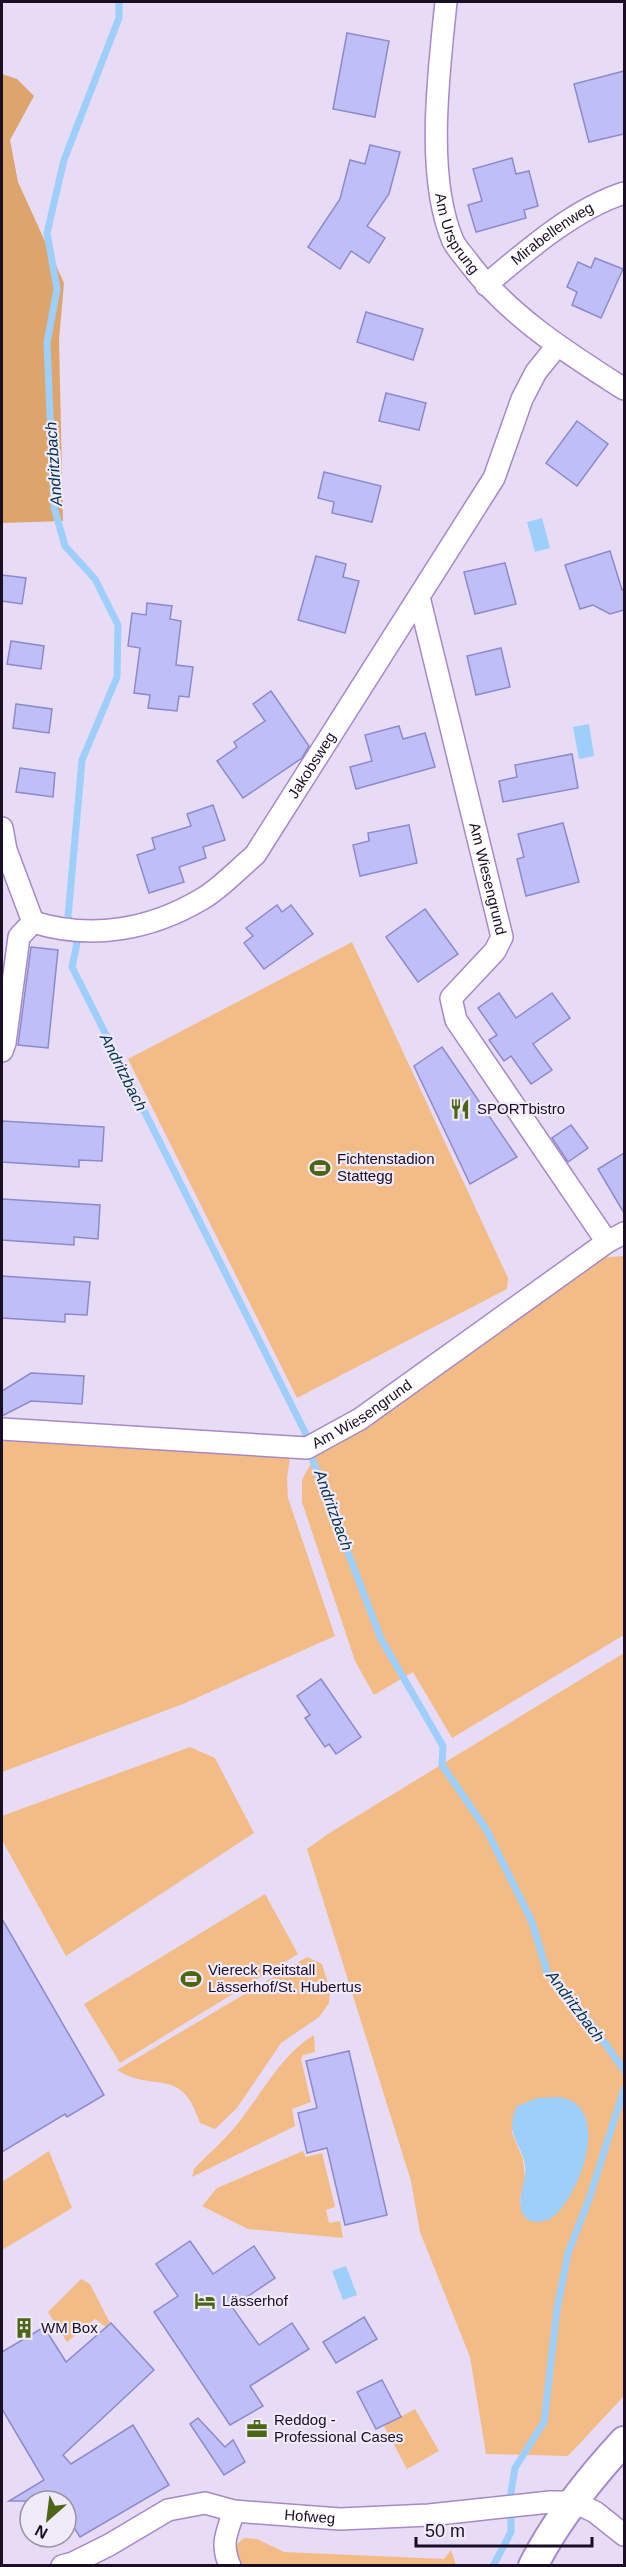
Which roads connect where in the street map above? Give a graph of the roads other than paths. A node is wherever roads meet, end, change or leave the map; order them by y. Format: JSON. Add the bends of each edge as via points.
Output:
{"nodes":[{"id":1,"x":446,"y":2,"type":"edge"},
{"id":2,"x":624,"y":193,"type":"edge"},
{"id":3,"x":486,"y":285,"type":"junction"},
{"id":4,"x":557,"y":346,"type":"junction"},
{"id":5,"x":624,"y":389,"type":"edge"},
{"id":6,"x":419,"y":597,"type":"junction"},
{"id":7,"x":2,"y":828,"type":"edge"},
{"id":8,"x":33,"y":922,"type":"junction"},
{"id":9,"x":2,"y":1051,"type":"edge"},
{"id":10,"x":616,"y":1237,"type":"edge"},
{"id":11,"x":2,"y":1429,"type":"edge"},
{"id":12,"x":624,"y":2440,"type":"edge"},
{"id":13,"x":574,"y":2502,"type":"junction"},
{"id":14,"x":234,"y":2511,"type":"junction"},
{"id":15,"x":624,"y":2535,"type":"edge"},
{"id":16,"x":62,"y":2565,"type":"edge"},
{"id":17,"x":230,"y":2565,"type":"edge"},
{"id":18,"x":533,"y":2565,"type":"edge"}],
"edges":[{"from":1,"to":3,"type":"street","name":"Am Ursprung","via":[[439,76],[437,156],[441,201],[454,243]]},
{"from":2,"to":3,"type":"street","name":"Mirabellenweg","via":[[610,197],[542,238]]},
{"from":3,"to":4,"type":"street","name":"Am Ursprung"},
{"from":4,"to":5,"type":"street","name":"Am Ursprung"},
{"from":4,"to":6,"type":"street","name":"Jakobsweg","via":[[536,372],[522,399],[494,478]]},
{"from":6,"to":8,"type":"street","name":"Jakobsweg","via":[[255,855],[203,898],[162,918],[89,933]]},
{"from":6,"to":10,"type":"street","name":"Am Wiesengrund","via":[[502,938],[495,951],[451,998],[456,1020]]},
{"from":7,"to":8,"type":"street","via":[[6,850]]},
{"from":8,"to":9,"type":"street","via":[[20,937]]},
{"from":10,"to":11,"type":"street","name":"Am Wiesengrund","via":[[360,1419],[307,1449]]},
{"from":12,"to":13,"type":"main road"},
{"from":13,"to":14,"type":"street","name":"Hofweg","via":[[340,2519]]},
{"from":13,"to":15,"type":"street","via":[[595,2512]]},
{"from":13,"to":18,"type":"main road"},
{"from":14,"to":16,"type":"street","name":"Hofweg","via":[[205,2503],[168,2510],[109,2545]]},
{"from":14,"to":17,"type":"street","via":[[224,2541]]}]}
